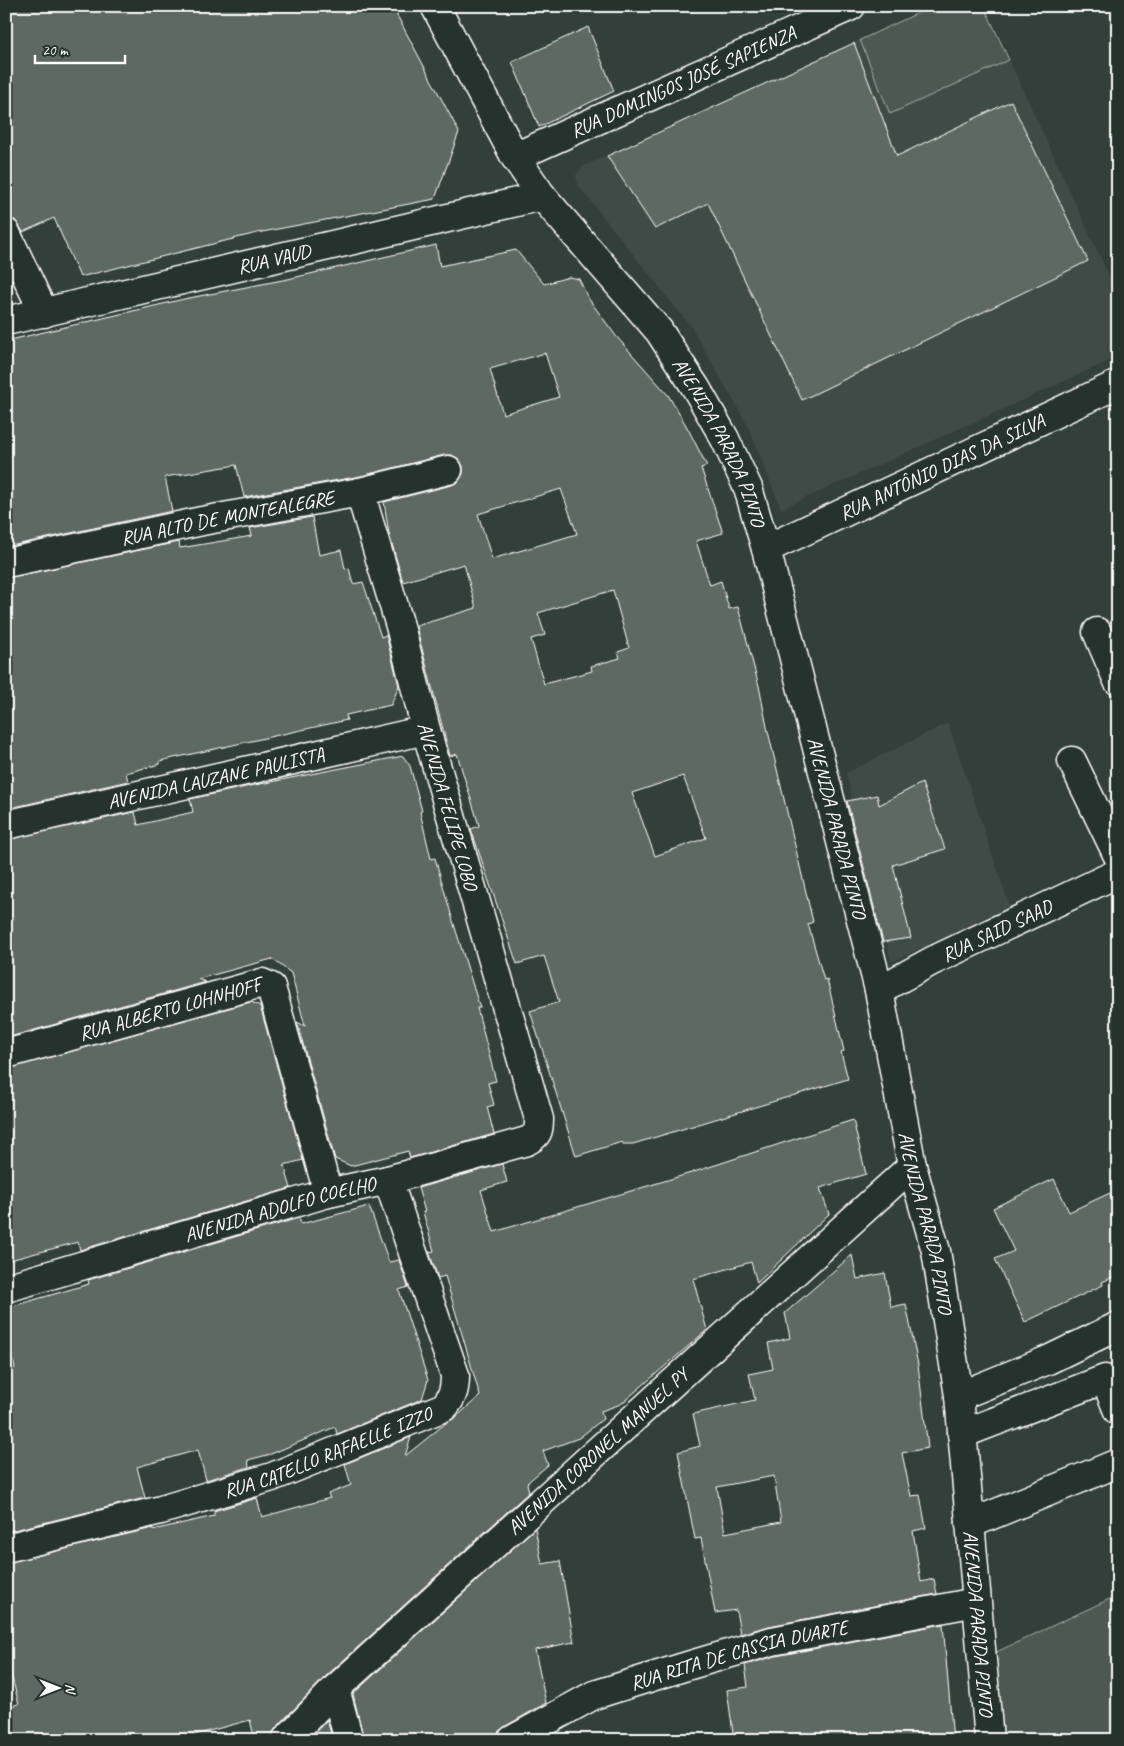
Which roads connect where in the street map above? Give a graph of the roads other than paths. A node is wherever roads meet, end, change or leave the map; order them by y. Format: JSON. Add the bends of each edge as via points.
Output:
{"nodes":[{"id":1,"x":436,"y":6,"type":"edge"},
{"id":2,"x":851,"y":6,"type":"edge"},
{"id":3,"x":515,"y":157,"type":"junction"},
{"id":4,"x":542,"y":196,"type":"junction"},
{"id":5,"x":6,"y":233,"type":"edge"},
{"id":6,"x":44,"y":313,"type":"junction"},
{"id":7,"x":6,"y":321,"type":"edge"},
{"id":8,"x":1118,"y":384,"type":"edge"},
{"id":9,"x":448,"y":470,"type":"dead end"},
{"id":10,"x":360,"y":492,"type":"junction"},
{"id":11,"x":766,"y":549,"type":"junction"},
{"id":12,"x":6,"y":563,"type":"edge"},
{"id":13,"x":1097,"y":632,"type":"dead end"},
{"id":14,"x":1118,"y":681,"type":"edge"},
{"id":15,"x":426,"y":730,"type":"junction"},
{"id":16,"x":1072,"y":761,"type":"dead end"},
{"id":17,"x":6,"y":825,"type":"edge"},
{"id":18,"x":1118,"y":856,"type":"edge"},
{"id":19,"x":1118,"y":873,"type":"edge"},
{"id":20,"x":879,"y":990,"type":"junction"},
{"id":21,"x":6,"y":1054,"type":"edge"},
{"id":22,"x":539,"y":1119,"type":"joint"},
{"id":23,"x":912,"y":1166,"type":"junction"},
{"id":24,"x":388,"y":1180,"type":"junction"},
{"id":25,"x":328,"y":1193,"type":"junction"},
{"id":26,"x":6,"y":1288,"type":"edge"},
{"id":27,"x":1118,"y":1326,"type":"edge"},
{"id":28,"x":959,"y":1396,"type":"junction"},
{"id":29,"x":1118,"y":1411,"type":"edge"},
{"id":30,"x":962,"y":1434,"type":"junction"},
{"id":31,"x":1118,"y":1463,"type":"edge"},
{"id":32,"x":970,"y":1524,"type":"junction"},
{"id":33,"x":6,"y":1548,"type":"edge"},
{"id":34,"x":976,"y":1602,"type":"junction"},
{"id":35,"x":335,"y":1688,"type":"junction"},
{"id":36,"x":286,"y":1740,"type":"edge"},
{"id":37,"x":349,"y":1740,"type":"edge"},
{"id":38,"x":512,"y":1740,"type":"edge"},
{"id":39,"x":989,"y":1740,"type":"edge"}],
"edges":[{"from":1,"to":3,"type":"street","name":"AVENIDA PARADA PINTO"},
{"from":2,"to":3,"type":"street","name":"RUA DOMINGOS JOSÉ SAPIENZA"},
{"from":3,"to":4,"type":"street","name":"AVENIDA PARADA PINTO"},
{"from":4,"to":6,"type":"street","name":"RUA VAUD"},
{"from":4,"to":11,"type":"street","name":"AVENIDA PARADA PINTO","via":[[659,331],[696,388],[748,488]]},
{"from":5,"to":6,"type":"street"},
{"from":6,"to":7,"type":"street","name":"RUA VAUD"},
{"from":8,"to":11,"type":"street","name":"RUA ANTÔNIO DIAS DA SILVA"},
{"from":9,"to":10,"type":"street","name":"RUA ALTO DE MONTEALEGRE"},
{"from":10,"to":12,"type":"street","name":"RUA ALTO DE MONTEALEGRE","via":[[202,521]]},
{"from":10,"to":15,"type":"street","name":"AVENIDA FELIPE LOBO","via":[[400,626]]},
{"from":11,"to":20,"type":"street","name":"AVENIDA PARADA PINTO"},
{"from":13,"to":14,"type":"street"},
{"from":15,"to":17,"type":"street","name":"AVENIDA LAUZANE PAULISTA"},
{"from":15,"to":22,"type":"street","name":"AVENIDA FELIPE LOBO"},
{"from":16,"to":18,"type":"street"},
{"from":19,"to":20,"type":"street","name":"RUA SAID SAAD","via":[[932,961]]},
{"from":20,"to":23,"type":"street","name":"AVENIDA PARADA PINTO"},
{"from":21,"to":25,"type":"street","name":"RUA ALBERTO LOHNHOFF","via":[[267,983],[271,987]]},
{"from":22,"to":24,"type":"street","name":"AVENIDA ADOLFO COELHO","via":[[539,1131],[527,1141]]},
{"from":23,"to":28,"type":"street","name":"AVENIDA PARADA PINTO","via":[[936,1251]]},
{"from":23,"to":35,"type":"street","name":"AVENIDA CORONEL MANUEL PY"},
{"from":24,"to":25,"type":"street","name":"AVENIDA ADOLFO COELHO"},
{"from":24,"to":33,"type":"street","name":"RUA CATELLO RAFAELLE IZZO","via":[[455,1375],[455,1389],[444,1407],[272,1477],[161,1510]]},
{"from":25,"to":26,"type":"street","name":"AVENIDA ADOLFO COELHO"},
{"from":27,"to":28,"type":"street","via":[[1048,1360]]},
{"from":28,"to":30,"type":"street","name":"AVENIDA PARADA PINTO"},
{"from":29,"to":30,"type":"street","via":[[1105,1379]]},
{"from":30,"to":32,"type":"street","name":"AVENIDA PARADA PINTO"},
{"from":31,"to":32,"type":"street"},
{"from":32,"to":34,"type":"street","name":"AVENIDA PARADA PINTO"},
{"from":34,"to":38,"type":"street","name":"RUA RITA DE CASSIA DUARTE","via":[[772,1642],[687,1666],[594,1695]]},
{"from":34,"to":39,"type":"street","name":"AVENIDA PARADA PINTO"},
{"from":35,"to":36,"type":"street","name":"AVENIDA CORONEL MANUEL PY"},
{"from":35,"to":37,"type":"street"}]}
